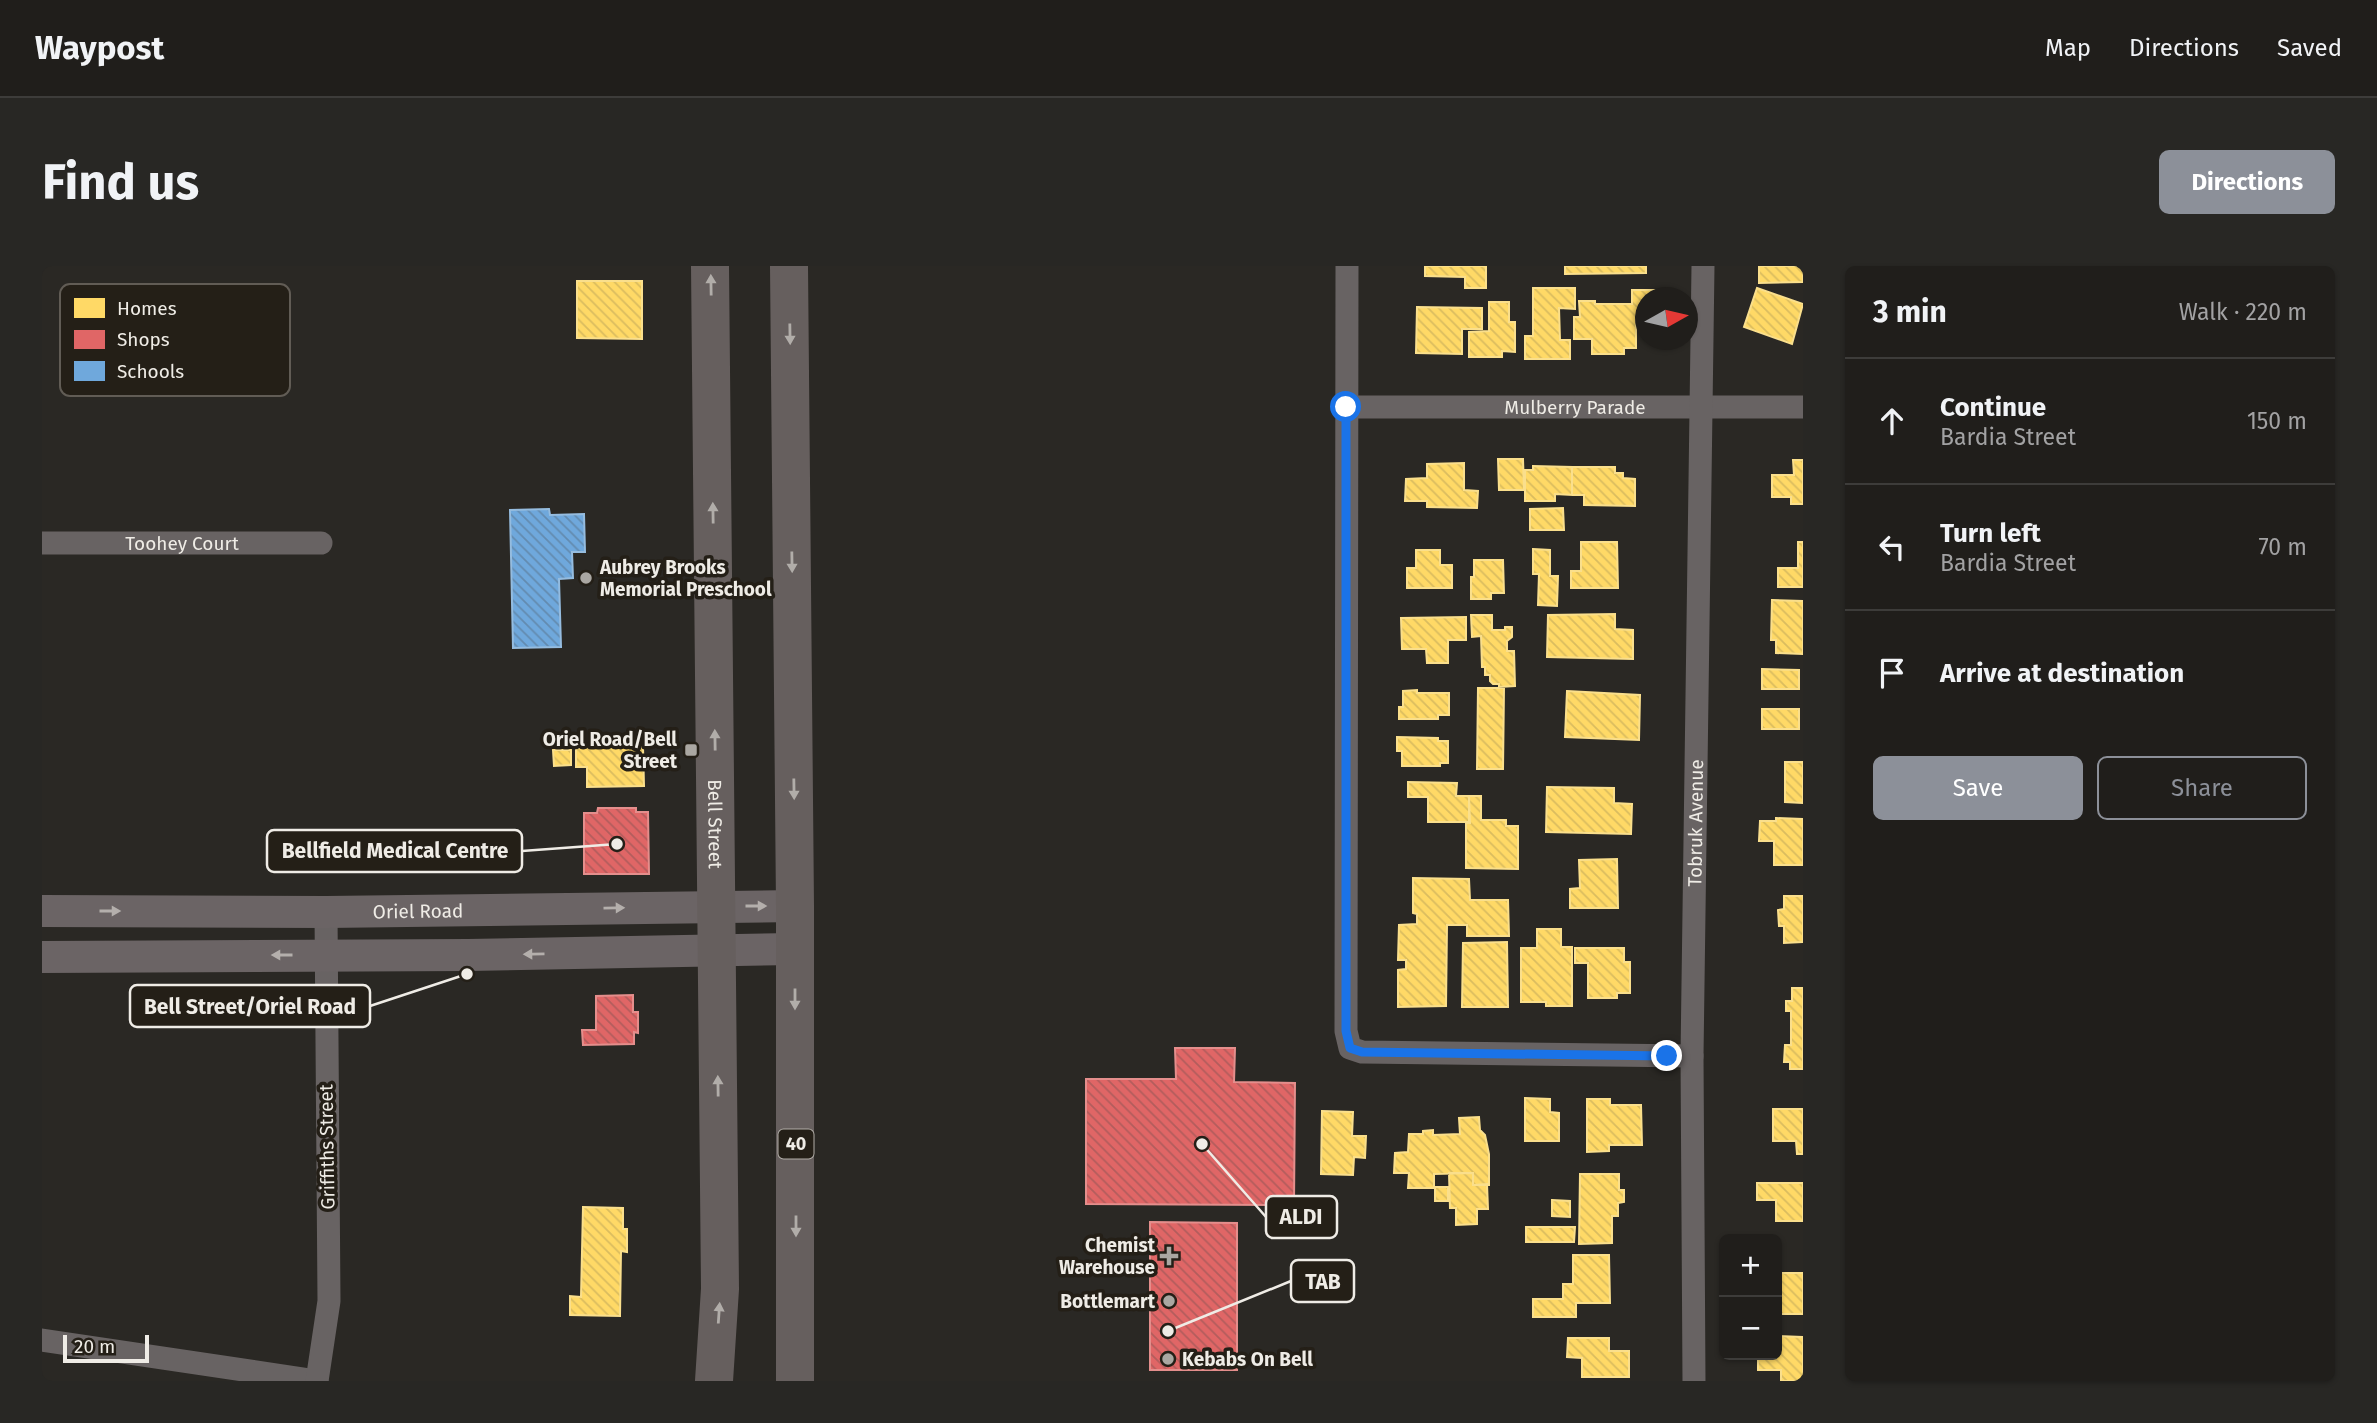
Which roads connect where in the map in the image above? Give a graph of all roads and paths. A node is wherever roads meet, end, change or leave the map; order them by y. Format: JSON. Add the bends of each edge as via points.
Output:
{"nodes":[{"id":1,"x":710,"y":266,"type":"edge"},
{"id":2,"x":789,"y":266,"type":"edge"},
{"id":3,"x":1347,"y":266,"type":"edge"},
{"id":4,"x":1703,"y":266,"type":"edge"},
{"id":5,"x":1701,"y":406,"type":"junction"},
{"id":6,"x":1346,"y":407,"type":"junction"},
{"id":7,"x":1803,"y":407,"type":"edge"},
{"id":8,"x":42,"y":543,"type":"edge"},
{"id":9,"x":321,"y":543,"type":"dead end"},
{"id":10,"x":716,"y":906,"type":"junction"},
{"id":11,"x":795,"y":906,"type":"junction"},
{"id":12,"x":42,"y":911,"type":"edge"},
{"id":13,"x":326,"y":912,"type":"junction"},
{"id":14,"x":794,"y":949,"type":"junction"},
{"id":15,"x":716,"y":952,"type":"junction"},
{"id":16,"x":326,"y":955,"type":"junction"},
{"id":17,"x":42,"y":957,"type":"edge"},
{"id":18,"x":1692,"y":1056,"type":"junction"},
{"id":19,"x":42,"y":1340,"type":"edge"},
{"id":20,"x":317,"y":1381,"type":"edge"},
{"id":21,"x":714,"y":1381,"type":"edge"},
{"id":22,"x":795,"y":1381,"type":"edge"},
{"id":23,"x":1694,"y":1381,"type":"edge"}],
"edges":[{"from":10,"to":1,"type":"highway","name":"Bell Street","one_way":true},
{"from":2,"to":11,"type":"highway","number":"40","one_way":true},
{"from":3,"to":6,"type":"street"},
{"from":4,"to":5,"type":"street","name":"Tobruk Avenue"},
{"from":5,"to":6,"type":"street","name":"Mulberry Parade"},
{"from":5,"to":7,"type":"street","name":"Mulberry Parade"},
{"from":5,"to":18,"type":"street","name":"Tobruk Avenue"},
{"from":6,"to":18,"type":"street","via":[[1346,1031],[1350,1048],[1362,1052]]},
{"from":8,"to":9,"type":"street","name":"Toohey Court"},
{"from":10,"to":11,"type":"main road","name":"Oriel Road","one_way":true},
{"from":13,"to":10,"type":"main road","name":"Oriel Road","one_way":true},
{"from":10,"to":15,"type":"highway","name":"Bell Street"},
{"from":11,"to":14,"type":"highway","number":"40"},
{"from":12,"to":13,"type":"main road","name":"Oriel Road","one_way":true},
{"from":13,"to":16,"type":"street","name":"Griffiths Street"},
{"from":14,"to":15,"type":"main road"},
{"from":14,"to":22,"type":"highway","number":"40","one_way":true},
{"from":15,"to":16,"type":"main road","one_way":true},
{"from":21,"to":15,"type":"highway","name":"Bell Street","one_way":true,"via":[[720,1289]]},
{"from":16,"to":17,"type":"main road","one_way":true},
{"from":16,"to":20,"type":"street","name":"Griffiths Street","via":[[329,1301]]},
{"from":18,"to":23,"type":"street","name":"Tobruk Avenue"},
{"from":19,"to":20,"type":"street"}]}
